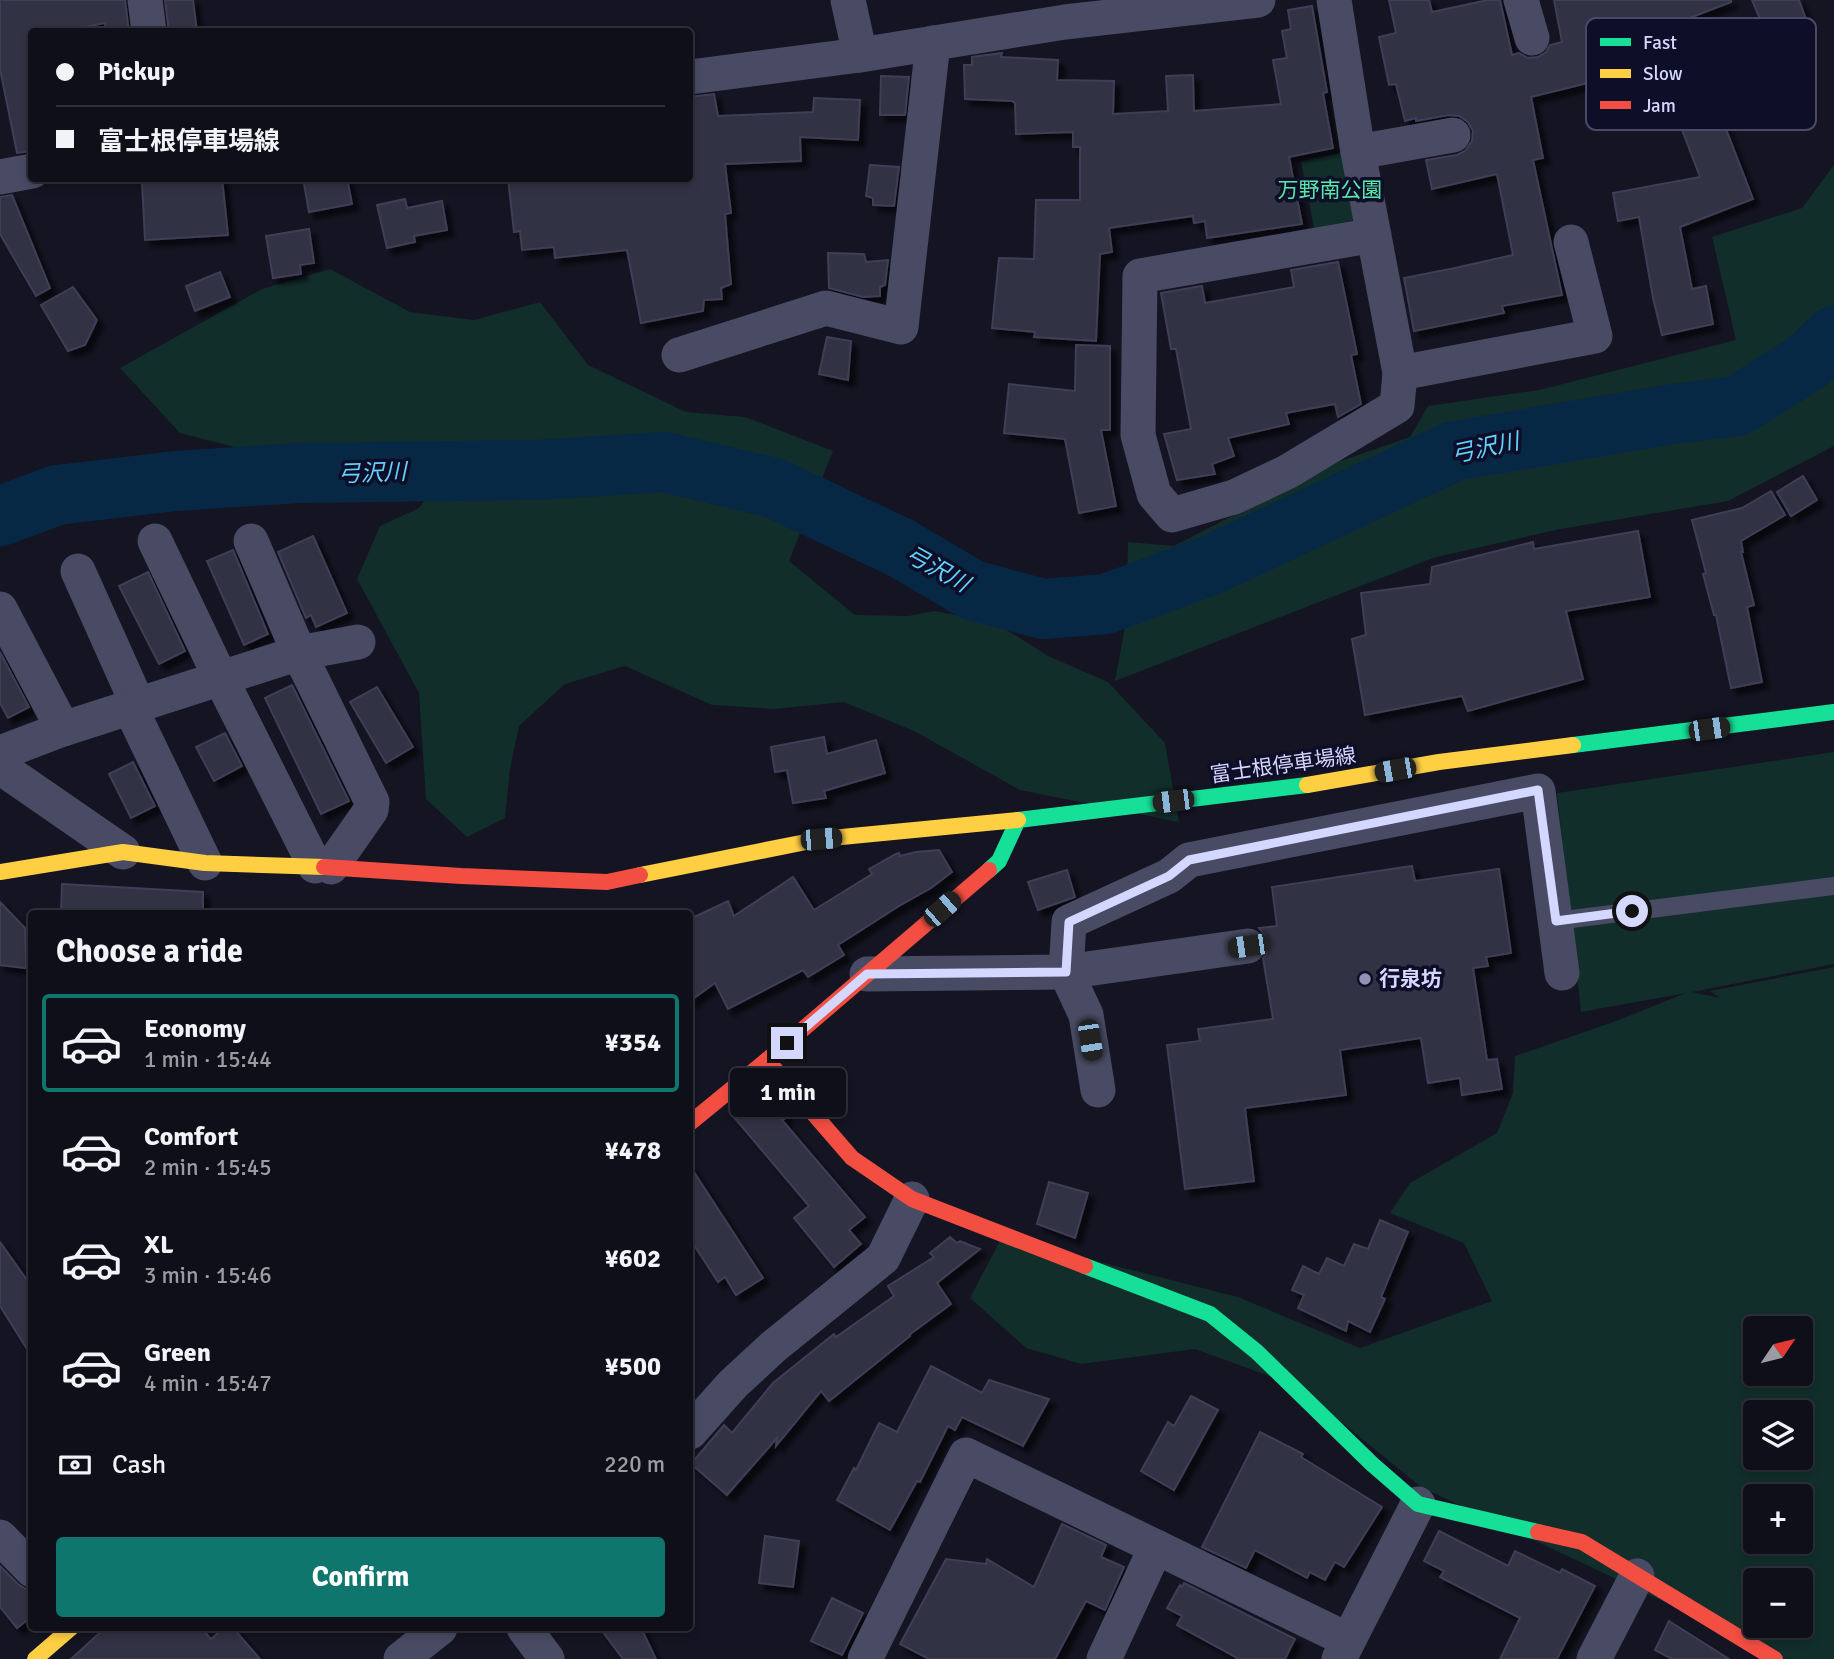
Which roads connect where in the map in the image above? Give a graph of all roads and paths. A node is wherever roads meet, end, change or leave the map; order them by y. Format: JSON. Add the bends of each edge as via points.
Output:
{"nodes":[{"id":1,"x":145,"y":0,"type":"edge"},
{"id":2,"x":848,"y":0,"type":"edge"},
{"id":3,"x":1258,"y":0,"type":"edge"},
{"id":4,"x":1334,"y":0,"type":"edge"},
{"id":5,"x":1521,"y":0,"type":"edge"},
{"id":6,"x":1120,"y":8,"type":"edge"},
{"id":7,"x":148,"y":28,"type":"edge"},
{"id":8,"x":1532,"y":38,"type":"dead end"},
{"id":9,"x":933,"y":43,"type":"junction"},
{"id":10,"x":860,"y":55,"type":"junction"},
{"id":11,"x":693,"y":77,"type":"edge"},
{"id":12,"x":1453,"y":135,"type":"dead end"},
{"id":13,"x":1359,"y":152,"type":"junction"},
{"id":14,"x":28,"y":172,"type":"edge"},
{"id":15,"x":0,"y":177,"type":"edge"},
{"id":16,"x":1374,"y":235,"type":"junction"},
{"id":17,"x":1571,"y":242,"type":"dead end"},
{"id":18,"x":679,"y":355,"type":"dead end"},
{"id":19,"x":1400,"y":373,"type":"junction"},
{"id":20,"x":155,"y":541,"type":"dead end"},
{"id":21,"x":251,"y":541,"type":"dead end"},
{"id":22,"x":78,"y":571,"type":"dead end"},
{"id":23,"x":0,"y":609,"type":"edge"},
{"id":24,"x":358,"y":642,"type":"dead end"},
{"id":25,"x":299,"y":653,"type":"junction"},
{"id":26,"x":221,"y":679,"type":"junction"},
{"id":27,"x":134,"y":706,"type":"junction"},
{"id":28,"x":1834,"y":712,"type":"edge"},
{"id":29,"x":63,"y":729,"type":"junction"},
{"id":30,"x":0,"y":753,"type":"edge"},
{"id":31,"x":0,"y":767,"type":"edge"},
{"id":32,"x":1018,"y":820,"type":"junction"},
{"id":33,"x":123,"y":852,"type":"junction"},
{"id":34,"x":205,"y":863,"type":"junction"},
{"id":35,"x":323,"y":867,"type":"junction"},
{"id":36,"x":0,"y":872,"type":"edge"},
{"id":37,"x":1834,"y":886,"type":"edge"},
{"id":38,"x":1556,"y":921,"type":"junction"},
{"id":39,"x":1248,"y":946,"type":"dead end"},
{"id":40,"x":1066,"y":972,"type":"junction"},
{"id":41,"x":1562,"y":973,"type":"dead end"},
{"id":42,"x":867,"y":974,"type":"junction"},
{"id":43,"x":767,"y":1060,"type":"junction"},
{"id":44,"x":1098,"y":1090,"type":"dead end"},
{"id":45,"x":693,"y":1121,"type":"edge"},
{"id":46,"x":912,"y":1199,"type":"junction"},
{"id":47,"x":693,"y":1429,"type":"edge"},
{"id":48,"x":1418,"y":1504,"type":"junction"},
{"id":49,"x":0,"y":1537,"type":"edge"},
{"id":50,"x":1156,"y":1547,"type":"junction"},
{"id":51,"x":28,"y":1566,"type":"edge"},
{"id":52,"x":1637,"y":1576,"type":"junction"},
{"id":53,"x":435,"y":1631,"type":"edge"},
{"id":54,"x":526,"y":1631,"type":"edge"},
{"id":55,"x":1343,"y":1649,"type":"edge"},
{"id":56,"x":401,"y":1659,"type":"edge"},
{"id":57,"x":547,"y":1659,"type":"edge"},
{"id":58,"x":866,"y":1659,"type":"edge"},
{"id":59,"x":1104,"y":1659,"type":"edge"},
{"id":60,"x":1594,"y":1659,"type":"edge"},
{"id":61,"x":1774,"y":1659,"type":"edge"}],
"edges":[{"from":1,"to":7,"type":"street"},
{"from":2,"to":10,"type":"street"},
{"from":3,"to":6,"type":"street"},
{"from":4,"to":13,"type":"street"},
{"from":5,"to":8,"type":"street"},
{"from":6,"to":9,"type":"street","via":[[1065,22]]},
{"from":9,"to":10,"type":"street"},
{"from":9,"to":18,"type":"street","via":[[901,327],[826,308]]},
{"from":10,"to":11,"type":"street"},
{"from":12,"to":13,"type":"street"},
{"from":13,"to":16,"type":"street"},
{"from":14,"to":15,"type":"street"},
{"from":16,"to":19,"type":"street"},
{"from":16,"to":19,"type":"street","via":[[1140,276],[1138,435],[1154,494],[1172,515],[1234,497],[1286,472],[1397,406]]},
{"from":17,"to":19,"type":"street","via":[[1595,336]]},
{"from":20,"to":26,"type":"street"},
{"from":21,"to":25,"type":"street"},
{"from":22,"to":27,"type":"street"},
{"from":23,"to":29,"type":"street"},
{"from":24,"to":25,"type":"street"},
{"from":25,"to":26,"type":"street"},
{"from":25,"to":35,"type":"street","via":[[372,802],[371,810]]},
{"from":26,"to":27,"type":"street"},
{"from":26,"to":35,"type":"street"},
{"from":27,"to":29,"type":"street"},
{"from":27,"to":34,"type":"street"},
{"from":28,"to":32,"type":"street","name":"富士根停車場線"},
{"from":29,"to":30,"type":"street"},
{"from":31,"to":33,"type":"street"},
{"from":32,"to":35,"type":"street","name":"富士根停車場線","via":[[821,839],[607,883]]},
{"from":32,"to":42,"type":"street","via":[[999,861]]},
{"from":33,"to":34,"type":"street","name":"富士根停車場線"},
{"from":33,"to":36,"type":"street","name":"富士根停車場線"},
{"from":34,"to":35,"type":"street","name":"富士根停車場線"},
{"from":37,"to":38,"type":"lane"},
{"from":38,"to":40,"type":"street","via":[[1538,790],[1189,860],[1169,876],[1069,922]]},
{"from":38,"to":41,"type":"street"},
{"from":39,"to":40,"type":"street"},
{"from":40,"to":42,"type":"street"},
{"from":40,"to":44,"type":"street","via":[[1086,1014]]},
{"from":42,"to":43,"type":"street"},
{"from":43,"to":45,"type":"street"},
{"from":43,"to":46,"type":"street","via":[[852,1158]]},
{"from":46,"to":47,"type":"street","via":[[883,1258],[773,1347]]},
{"from":46,"to":48,"type":"street","via":[[1210,1314],[1257,1352]]},
{"from":48,"to":52,"type":"street","via":[[1582,1542]]},
{"from":48,"to":55,"type":"street"},
{"from":49,"to":51,"type":"street"},
{"from":50,"to":55,"type":"street"},
{"from":50,"to":58,"type":"street","via":[[965,1455]]},
{"from":50,"to":59,"type":"street"},
{"from":52,"to":60,"type":"street"},
{"from":52,"to":61,"type":"street"},
{"from":53,"to":56,"type":"street"},
{"from":54,"to":57,"type":"street"}]}
